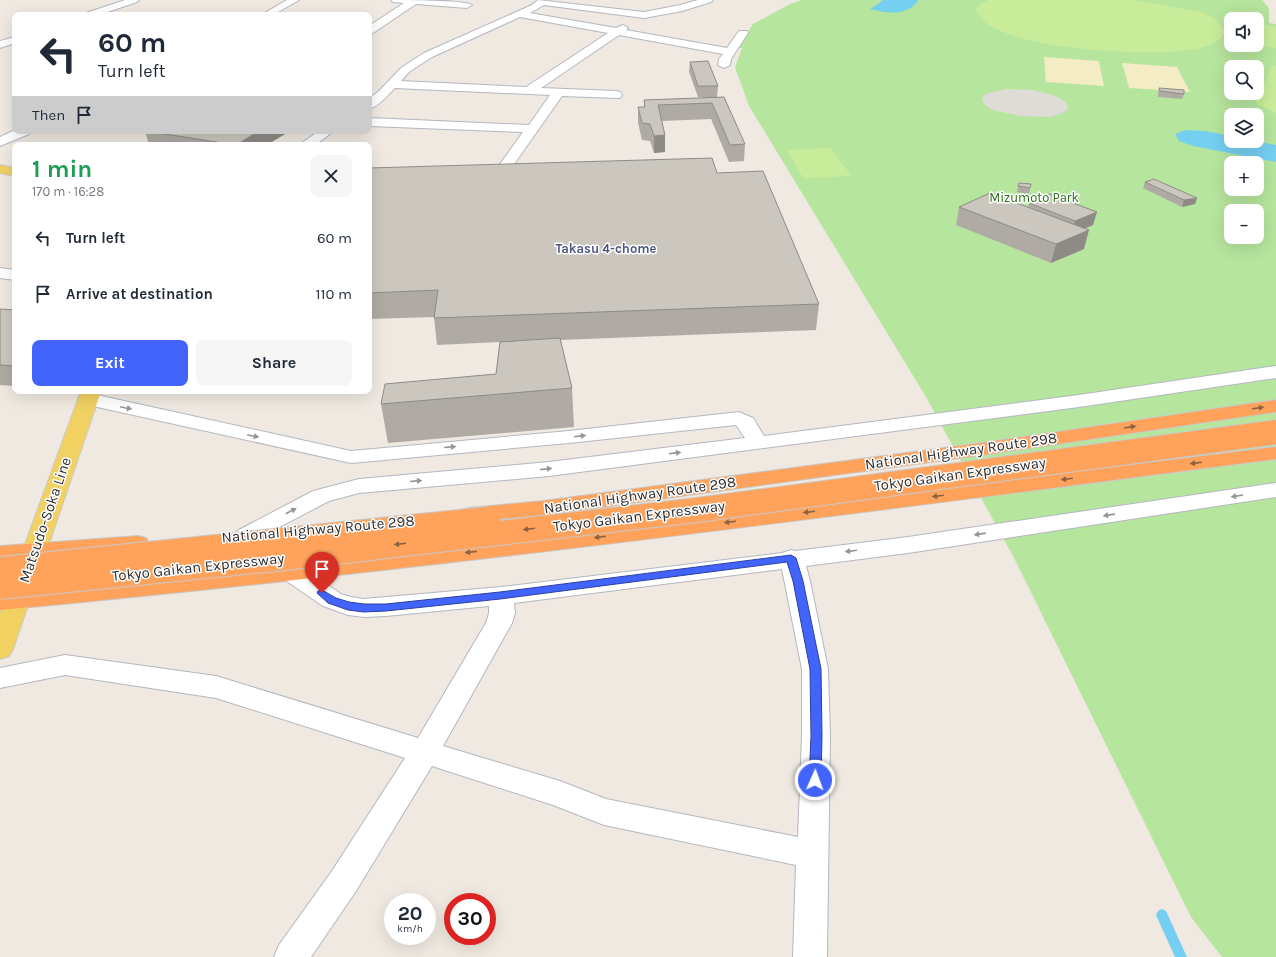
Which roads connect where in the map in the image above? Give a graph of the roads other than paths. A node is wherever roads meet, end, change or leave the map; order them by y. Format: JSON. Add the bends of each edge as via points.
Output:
{"nodes":[{"id":1,"x":134,"y":0,"type":"edge"},
{"id":2,"x":294,"y":0,"type":"edge"},
{"id":3,"x":396,"y":0,"type":"edge"},
{"id":4,"x":708,"y":0,"type":"edge"},
{"id":5,"x":414,"y":1,"type":"junction"},
{"id":6,"x":433,"y":1,"type":"edge"},
{"id":7,"x":543,"y":1,"type":"edge"},
{"id":8,"x":467,"y":5,"type":"dead end"},
{"id":9,"x":98,"y":12,"type":"edge"},
{"id":10,"x":272,"y":12,"type":"edge"},
{"id":11,"x":519,"y":14,"type":"junction"},
{"id":12,"x":644,"y":15,"type":"junction"},
{"id":13,"x":372,"y":29,"type":"edge"},
{"id":14,"x":617,"y":32,"type":"junction"},
{"id":15,"x":743,"y":33,"type":"dead end"},
{"id":16,"x":0,"y":34,"type":"edge"},
{"id":17,"x":12,"y":36,"type":"edge"},
{"id":18,"x":12,"y":41,"type":"edge"},
{"id":19,"x":0,"y":45,"type":"edge"},
{"id":20,"x":730,"y":52,"type":"junction"},
{"id":21,"x":724,"y":65,"type":"dead end"},
{"id":22,"x":374,"y":84,"type":"dead end"},
{"id":23,"x":391,"y":85,"type":"junction"},
{"id":24,"x":528,"y":91,"type":"junction"},
{"id":25,"x":558,"y":93,"type":"junction"},
{"id":26,"x":616,"y":95,"type":"dead end"},
{"id":27,"x":372,"y":102,"type":"edge"},
{"id":28,"x":372,"y":122,"type":"edge"},
{"id":29,"x":533,"y":129,"type":"junction"},
{"id":30,"x":17,"y":134,"type":"edge"},
{"id":31,"x":323,"y":134,"type":"edge"},
{"id":32,"x":0,"y":142,"type":"edge"},
{"id":33,"x":311,"y":142,"type":"edge"},
{"id":34,"x":0,"y":169,"type":"edge"},
{"id":35,"x":12,"y":171,"type":"edge"},
{"id":36,"x":495,"y":181,"type":"edge"},
{"id":37,"x":0,"y":273,"type":"edge"},
{"id":38,"x":12,"y":275,"type":"edge"},
{"id":39,"x":1276,"y":372,"type":"edge"},
{"id":40,"x":89,"y":395,"type":"edge"},
{"id":41,"x":1276,"y":406,"type":"edge"},
{"id":42,"x":1276,"y":420,"type":"edge"},
{"id":43,"x":1276,"y":432,"type":"edge"},
{"id":44,"x":758,"y":443,"type":"junction"},
{"id":45,"x":1276,"y":453,"type":"edge"},
{"id":46,"x":1276,"y":490,"type":"edge"},
{"id":47,"x":245,"y":536,"type":"junction"},
{"id":48,"x":34,"y":552,"type":"junction"},
{"id":49,"x":0,"y":554,"type":"edge"},
{"id":50,"x":791,"y":558,"type":"junction"},
{"id":51,"x":0,"y":569,"type":"edge"},
{"id":52,"x":291,"y":572,"type":"junction"},
{"id":53,"x":6,"y":596,"type":"edge"},
{"id":54,"x":500,"y":596,"type":"junction"},
{"id":55,"x":0,"y":649,"type":"edge"},
{"id":56,"x":0,"y":678,"type":"edge"},
{"id":57,"x":424,"y":753,"type":"junction"},
{"id":58,"x":813,"y":854,"type":"junction"},
{"id":59,"x":291,"y":957,"type":"edge"},
{"id":60,"x":810,"y":957,"type":"edge"}],
"edges":[{"from":1,"to":9,"type":"street"},
{"from":2,"to":10,"type":"street"},
{"from":3,"to":5,"type":"street"},
{"from":4,"to":12,"type":"street"},
{"from":5,"to":6,"type":"street"},
{"from":5,"to":13,"type":"street"},
{"from":6,"to":8,"type":"street"},
{"from":7,"to":11,"type":"street"},
{"from":7,"to":12,"type":"street"},
{"from":11,"to":14,"type":"street"},
{"from":11,"to":23,"type":"street","via":[[428,55],[410,66]]},
{"from":12,"to":14,"type":"street"},
{"from":14,"to":20,"type":"street"},
{"from":14,"to":24,"type":"street"},
{"from":15,"to":20,"type":"street"},
{"from":16,"to":17,"type":"street"},
{"from":18,"to":19,"type":"street"},
{"from":20,"to":21,"type":"street"},
{"from":22,"to":23,"type":"street"},
{"from":23,"to":24,"type":"street"},
{"from":23,"to":27,"type":"street"},
{"from":24,"to":25,"type":"street"},
{"from":25,"to":26,"type":"street"},
{"from":25,"to":29,"type":"street"},
{"from":28,"to":29,"type":"street"},
{"from":29,"to":36,"type":"street"},
{"from":30,"to":32,"type":"street"},
{"from":31,"to":33,"type":"street"},
{"from":34,"to":35,"type":"main road"},
{"from":37,"to":38,"type":"street"},
{"from":39,"to":44,"type":"street"},
{"from":40,"to":44,"type":"street","one_way":true,"via":[[351,457],[739,418],[746,422]]},
{"from":40,"to":48,"type":"main road","name":"Matsudo-Soka Line"},
{"from":47,"to":41,"type":"highway","name":"National Highway Route 298","one_way":true,"via":[[543,508],[990,448]]},
{"from":42,"to":51,"type":"highway","name":"Tokyo Gaikan Expressway","bridge":true,"via":[[724,494]]},
{"from":43,"to":53,"type":"highway","name":"Tokyo Gaikan Expressway","one_way":true,"bridge":true,"via":[[697,510],[285,558]]},
{"from":47,"to":44,"type":"street","one_way":true,"via":[[321,496],[353,488],[549,469]]},
{"from":45,"to":52,"type":"highway","one_way":true,"via":[[768,518]]},
{"from":46,"to":50,"type":"street","one_way":true,"via":[[916,544]]},
{"from":47,"to":48,"type":"highway","name":"National Highway Route 298"},
{"from":48,"to":49,"type":"highway","name":"National Highway Route 298"},
{"from":48,"to":53,"type":"main road","name":"Matsudo-Soka Line"},
{"from":50,"to":54,"type":"street"},
{"from":50,"to":58,"type":"street","via":[[816,669]]},
{"from":52,"to":53,"type":"highway"},
{"from":52,"to":54,"type":"street","via":[[332,600],[364,608]]},
{"from":53,"to":55,"type":"main road","name":"Matsudo-Soka Line"},
{"from":54,"to":57,"type":"street","via":[[502,613],[499,623]]},
{"from":56,"to":57,"type":"street","via":[[65,665],[216,687]]},
{"from":57,"to":58,"type":"street","via":[[560,794],[604,812]]},
{"from":57,"to":59,"type":"street","via":[[344,880]]},
{"from":58,"to":60,"type":"street"}]}
